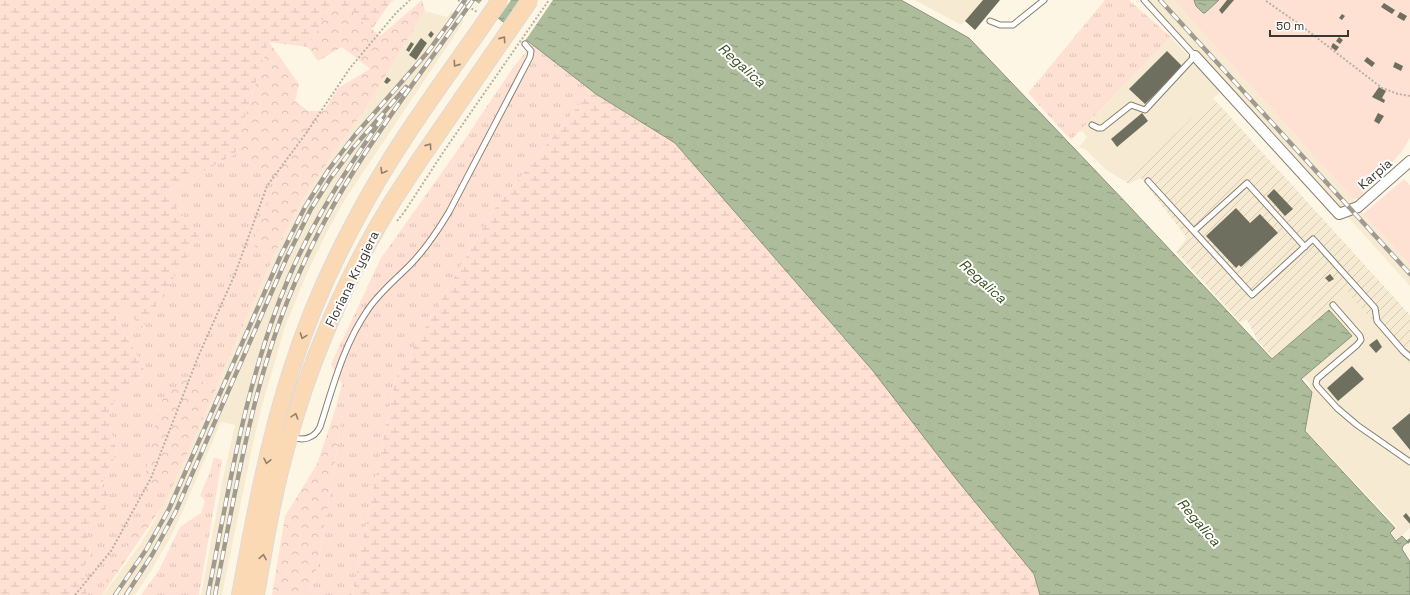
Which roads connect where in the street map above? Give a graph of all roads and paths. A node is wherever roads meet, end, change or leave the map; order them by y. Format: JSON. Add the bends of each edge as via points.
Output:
{"nodes":[{"id":1,"x":410,"y":0,"type":"edge"},
{"id":2,"x":500,"y":0,"type":"edge"},
{"id":3,"x":530,"y":0,"type":"edge"},
{"id":4,"x":549,"y":0,"type":"edge"},
{"id":5,"x":1044,"y":0,"type":"edge"},
{"id":6,"x":1144,"y":0,"type":"edge"},
{"id":7,"x":1266,"y":1,"type":"edge"},
{"id":8,"x":990,"y":21,"type":"dead end"},
{"id":9,"x":524,"y":44,"type":"dead end"},
{"id":10,"x":1195,"y":56,"type":"junction"},
{"id":11,"x":1410,"y":96,"type":"edge"},
{"id":12,"x":1092,"y":125,"type":"dead end"},
{"id":13,"x":1410,"y":162,"type":"edge"},
{"id":14,"x":1148,"y":180,"type":"dead end"},
{"id":15,"x":399,"y":206,"type":"junction"},
{"id":16,"x":1194,"y":231,"type":"junction"},
{"id":17,"x":1305,"y":247,"type":"junction"},
{"id":18,"x":1333,"y":305,"type":"dead end"},
{"id":19,"x":1410,"y":357,"type":"edge"},
{"id":20,"x":289,"y":436,"type":"junction"},
{"id":21,"x":1410,"y":462,"type":"edge"},
{"id":22,"x":75,"y":595,"type":"edge"},
{"id":23,"x":240,"y":595,"type":"edge"},
{"id":24,"x":256,"y":595,"type":"edge"}],
"edges":[{"from":1,"to":22,"type":"path","via":[[350,68],[267,186],[235,274],[198,357],[152,478],[111,551]]},
{"from":2,"to":23,"type":"main road","name":"Floriana Krygiera","one_way":true,"bridge":true,"via":[[377,181],[352,225],[317,300],[292,367],[276,423]]},
{"from":15,"to":3,"type":"main road","name":"Floriana Krygiera","one_way":true,"bridge":true,"via":[[420,158]]},
{"from":4,"to":15,"type":"path","bridge":true,"via":[[444,151]]},
{"from":5,"to":8,"type":"lane","via":[[1013,25],[1000,25]]},
{"from":6,"to":10,"type":"lane"},
{"from":7,"to":11,"type":"path","via":[[1382,88]]},
{"from":9,"to":20,"type":"lane","via":[[531,51],[530,57],[434,237],[378,296],[356,328],[344,352],[319,429],[307,439]]},
{"from":10,"to":12,"type":"lane","via":[[1145,110],[1131,105],[1102,128]]},
{"from":10,"to":13,"type":"street","name":"Karpia","via":[[1339,214],[1358,207]]},
{"from":14,"to":16,"type":"lane"},
{"from":20,"to":15,"type":"main road","name":"Floriana Krygiera","one_way":true,"via":[[309,375],[359,260]]},
{"from":16,"to":17,"type":"lane","via":[[1252,295]]},
{"from":16,"to":17,"type":"lane","via":[[1247,183]]},
{"from":17,"to":19,"type":"lane","via":[[1313,240],[1375,308],[1378,321]]},
{"from":18,"to":21,"type":"lane","via":[[1361,340],[1317,379],[1317,386],[1357,425]]},
{"from":24,"to":20,"type":"main road","name":"Floriana Krygiera","one_way":true}]}
